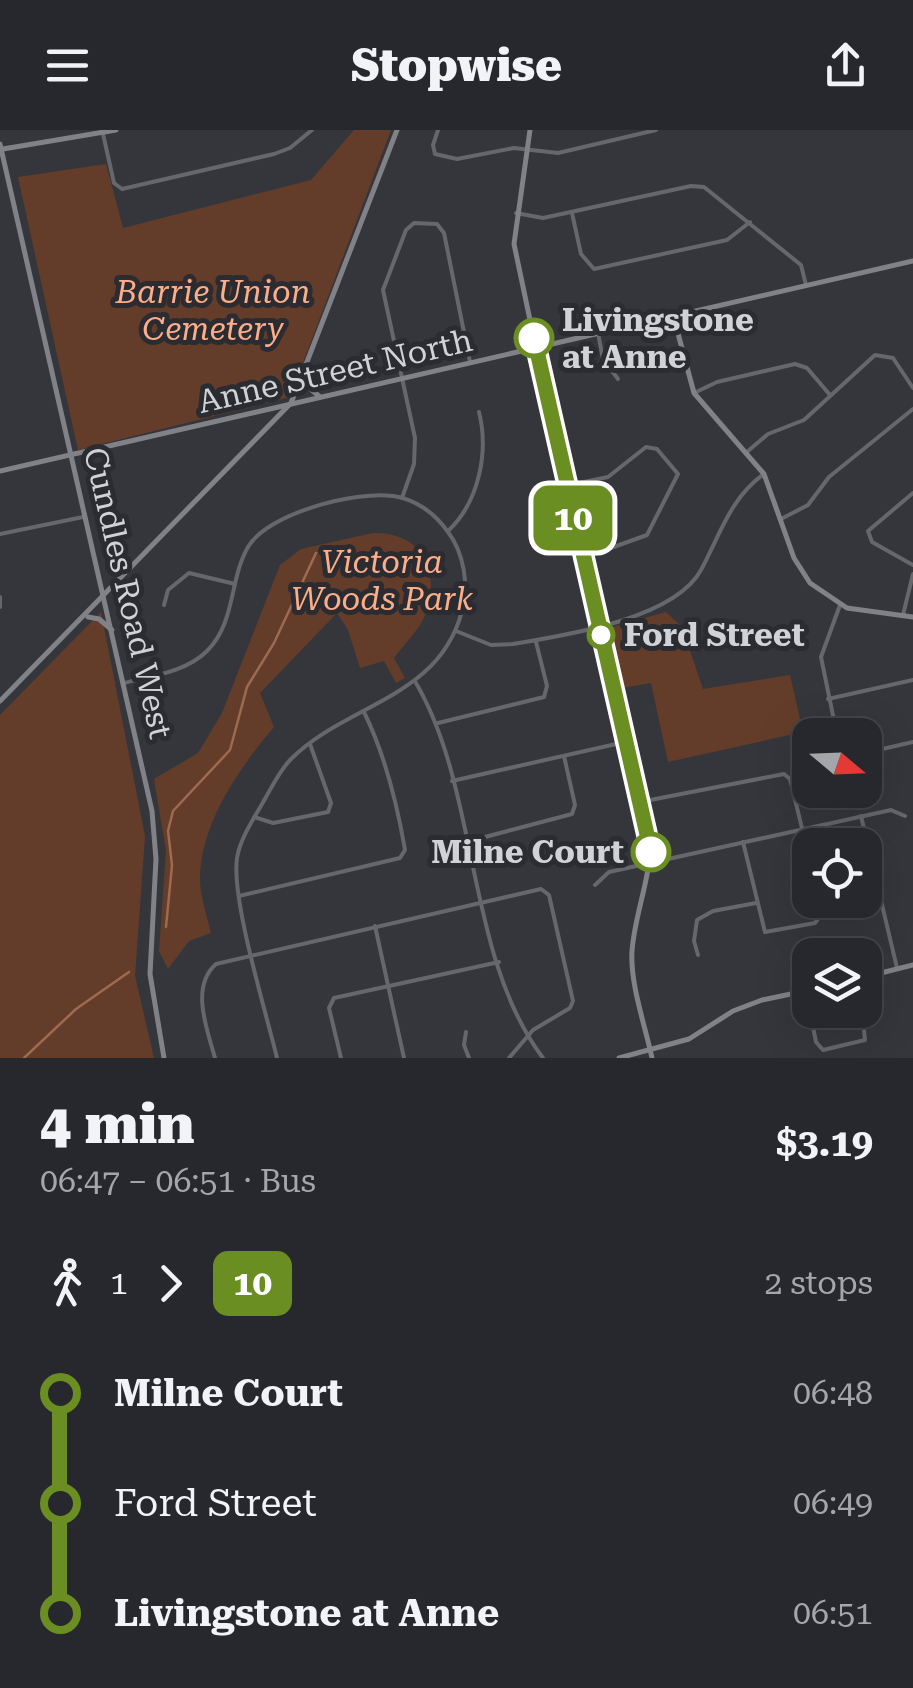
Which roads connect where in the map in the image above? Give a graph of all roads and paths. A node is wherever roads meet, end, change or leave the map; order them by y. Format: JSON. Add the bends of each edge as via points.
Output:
{"nodes":[{"id":1,"x":55,"y":130,"type":"edge"},
{"id":2,"x":116,"y":130,"type":"edge"},
{"id":3,"x":312,"y":130,"type":"edge"},
{"id":4,"x":398,"y":130,"type":"edge"},
{"id":5,"x":438,"y":130,"type":"edge"},
{"id":6,"x":530,"y":130,"type":"edge"},
{"id":7,"x":656,"y":130,"type":"edge"},
{"id":8,"x":103,"y":134,"type":"junction"},
{"id":9,"x":56,"y":140,"type":"junction"},
{"id":10,"x":0,"y":148,"type":"edge"},
{"id":11,"x":528,"y":150,"type":"junction"},
{"id":12,"x":516,"y":213,"type":"junction"},
{"id":13,"x":572,"y":213,"type":"junction"},
{"id":14,"x":750,"y":222,"type":"junction"},
{"id":15,"x":913,"y":261,"type":"edge"},
{"id":16,"x":806,"y":285,"type":"junction"},
{"id":17,"x":673,"y":315,"type":"junction"},
{"id":18,"x":598,"y":333,"type":"junction"},
{"id":19,"x":536,"y":346,"type":"junction"},
{"id":20,"x":470,"y":363,"type":"junction"},
{"id":21,"x":401,"y":379,"type":"junction"},
{"id":22,"x":618,"y":379,"type":"dead end"},
{"id":23,"x":300,"y":380,"type":"junction"},
{"id":24,"x":913,"y":388,"type":"edge"},
{"id":25,"x":694,"y":393,"type":"junction"},
{"id":26,"x":830,"y":395,"type":"junction"},
{"id":27,"x":321,"y":398,"type":"junction"},
{"id":28,"x":291,"y":403,"type":"junction"},
{"id":29,"x":913,"y":409,"type":"edge"},
{"id":30,"x":479,"y":412,"type":"dead end"},
{"id":31,"x":748,"y":452,"type":"junction"},
{"id":32,"x":74,"y":455,"type":"junction"},
{"id":33,"x":0,"y":471,"type":"edge"},
{"id":34,"x":764,"y":474,"type":"junction"},
{"id":35,"x":565,"y":486,"type":"junction"},
{"id":36,"x":913,"y":493,"type":"edge"},
{"id":37,"x":402,"y":498,"type":"junction"},
{"id":38,"x":87,"y":516,"type":"junction"},
{"id":39,"x":781,"y":518,"type":"junction"},
{"id":40,"x":448,"y":531,"type":"junction"},
{"id":41,"x":0,"y":534,"type":"edge"},
{"id":42,"x":582,"y":558,"type":"junction"},
{"id":43,"x":913,"y":566,"type":"edge"},
{"id":44,"x":913,"y":574,"type":"edge"},
{"id":45,"x":236,"y":585,"type":"junction"},
{"id":46,"x":0,"y":597,"type":"edge"},
{"id":47,"x":105,"y":598,"type":"junction"},
{"id":48,"x":164,"y":605,"type":"dead end"},
{"id":49,"x":840,"y":605,"type":"junction"},
{"id":50,"x":0,"y":607,"type":"edge"},
{"id":51,"x":903,"y":615,"type":"junction"},
{"id":52,"x":913,"y":616,"type":"edge"},
{"id":53,"x":85,"y":618,"type":"junction"},
{"id":54,"x":598,"y":624,"type":"junction"},
{"id":55,"x":114,"y":632,"type":"junction"},
{"id":56,"x":456,"y":632,"type":"junction"},
{"id":57,"x":536,"y":640,"type":"junction"},
{"id":58,"x":913,"y":680,"type":"edge"},
{"id":59,"x":124,"y":683,"type":"junction"},
{"id":60,"x":416,"y":683,"type":"junction"},
{"id":61,"x":828,"y":699,"type":"junction"},
{"id":62,"x":0,"y":701,"type":"edge"},
{"id":63,"x":364,"y":712,"type":"junction"},
{"id":64,"x":833,"y":718,"type":"edge"},
{"id":65,"x":438,"y":722,"type":"junction"},
{"id":66,"x":624,"y":742,"type":"junction"},
{"id":67,"x":913,"y":742,"type":"edge"},
{"id":68,"x":310,"y":744,"type":"junction"},
{"id":69,"x":882,"y":749,"type":"edge"},
{"id":70,"x":564,"y":756,"type":"junction"},
{"id":71,"x":452,"y":781,"type":"junction"},
{"id":72,"x":640,"y":802,"type":"junction"},
{"id":73,"x":862,"y":816,"type":"junction"},
{"id":74,"x":905,"y":816,"type":"dead end"},
{"id":75,"x":254,"y":817,"type":"junction"},
{"id":76,"x":804,"y":828,"type":"edge"},
{"id":77,"x":808,"y":828,"type":"edge"},
{"id":78,"x":792,"y":832,"type":"edge"},
{"id":79,"x":466,"y":842,"type":"junction"},
{"id":80,"x":744,"y":842,"type":"junction"},
{"id":81,"x":651,"y":862,"type":"junction"},
{"id":82,"x":595,"y":884,"type":"dead end"},
{"id":83,"x":239,"y":896,"type":"junction"},
{"id":84,"x":481,"y":901,"type":"junction"},
{"id":85,"x":756,"y":902,"type":"junction"},
{"id":86,"x":819,"y":918,"type":"edge"},
{"id":87,"x":375,"y":926,"type":"junction"},
{"id":88,"x":253,"y":955,"type":"junction"},
{"id":89,"x":698,"y":956,"type":"dead end"},
{"id":90,"x":499,"y":962,"type":"junction"},
{"id":91,"x":913,"y":965,"type":"edge"},
{"id":92,"x":897,"y":969,"type":"junction"},
{"id":93,"x":882,"y":973,"type":"edge"},
{"id":94,"x":388,"y":986,"type":"junction"},
{"id":95,"x":792,"y":994,"type":"edge"},
{"id":96,"x":814,"y":1028,"type":"edge"},
{"id":97,"x":864,"y":1028,"type":"edge"},
{"id":98,"x":466,"y":1032,"type":"dead end"},
{"id":99,"x":527,"y":1036,"type":"junction"},
{"id":100,"x":651,"y":1054,"type":"edge"},
{"id":101,"x":164,"y":1058,"type":"edge"},
{"id":102,"x":214,"y":1058,"type":"edge"},
{"id":103,"x":277,"y":1058,"type":"edge"},
{"id":104,"x":341,"y":1058,"type":"edge"},
{"id":105,"x":404,"y":1058,"type":"edge"},
{"id":106,"x":469,"y":1058,"type":"edge"},
{"id":107,"x":509,"y":1058,"type":"edge"},
{"id":108,"x":543,"y":1058,"type":"edge"},
{"id":109,"x":619,"y":1058,"type":"edge"}],
"edges":[{"from":1,"to":9,"type":"street"},
{"from":2,"to":8,"type":"street"},
{"from":3,"to":8,"type":"street","via":[[274,154],[122,189],[114,183]]},
{"from":4,"to":23,"type":"street"},
{"from":5,"to":11,"type":"street","via":[[432,145],[445,159]]},
{"from":6,"to":11,"type":"street"},
{"from":7,"to":11,"type":"street","via":[[558,153]]},
{"from":8,"to":9,"type":"street"},
{"from":9,"to":10,"type":"street"},
{"from":10,"to":32,"type":"street","name":"Cundles Road West"},
{"from":11,"to":12,"type":"street"},
{"from":12,"to":13,"type":"street"},
{"from":12,"to":19,"type":"street","via":[[514,244]]},
{"from":13,"to":14,"type":"street","via":[[691,186],[716,194]]},
{"from":13,"to":14,"type":"street","via":[[581,254],[594,268],[727,240]]},
{"from":14,"to":16,"type":"street","via":[[801,265]]},
{"from":15,"to":16,"type":"street","name":"Anne Street North"},
{"from":16,"to":17,"type":"street","name":"Anne Street North"},
{"from":17,"to":18,"type":"street","name":"Anne Street North"},
{"from":17,"to":25,"type":"street"},
{"from":18,"to":19,"type":"street","name":"Anne Street North"},
{"from":18,"to":22,"type":"street","via":[[603,359]]},
{"from":19,"to":20,"type":"street","name":"Anne Street North"},
{"from":19,"to":35,"type":"street"},
{"from":20,"to":21,"type":"street","name":"Anne Street North"},
{"from":20,"to":21,"type":"street","via":[[444,233],[437,224],[414,223],[382,290]]},
{"from":21,"to":27,"type":"street","name":"Anne Street North"},
{"from":21,"to":37,"type":"street","via":[[416,438]]},
{"from":23,"to":27,"type":"street"},
{"from":23,"to":28,"type":"street"},
{"from":24,"to":26,"type":"street","via":[[895,360],[879,354]]},
{"from":25,"to":26,"type":"street","via":[[795,364],[808,368]]},
{"from":25,"to":31,"type":"street"},
{"from":26,"to":31,"type":"street","via":[[804,420],[768,434]]},
{"from":27,"to":28,"type":"street","name":"Anne Street North"},
{"from":28,"to":32,"type":"street","name":"Anne Street North"},
{"from":28,"to":47,"type":"street"},
{"from":29,"to":39,"type":"street","via":[[829,478],[808,505]]},
{"from":30,"to":40,"type":"street","via":[[484,458],[465,511]]},
{"from":31,"to":34,"type":"street"},
{"from":32,"to":33,"type":"street","name":"Anne Street North"},
{"from":32,"to":38,"type":"street","name":"Cundles Road West"},
{"from":34,"to":39,"type":"street"},
{"from":34,"to":54,"type":"street","via":[[738,496],[700,571],[679,597],[651,612]]},
{"from":35,"to":42,"type":"street"},
{"from":35,"to":42,"type":"street","via":[[608,477],[646,446],[678,474],[647,535]]},
{"from":36,"to":43,"type":"street","via":[[868,531],[872,542]]},
{"from":37,"to":40,"type":"street"},
{"from":37,"to":45,"type":"street","via":[[377,496],[274,521],[249,546]]},
{"from":38,"to":41,"type":"street"},
{"from":38,"to":47,"type":"street","name":"Cundles Road West"},
{"from":39,"to":49,"type":"street","via":[[802,572]]},
{"from":40,"to":56,"type":"street","via":[[464,575]]},
{"from":42,"to":54,"type":"street"},
{"from":44,"to":51,"type":"street"},
{"from":45,"to":48,"type":"street","via":[[189,573],[168,590]]},
{"from":45,"to":59,"type":"street","via":[[224,628],[207,651],[180,668]]},
{"from":46,"to":50,"type":"street"},
{"from":47,"to":53,"type":"street"},
{"from":47,"to":55,"type":"street","name":"Cundles Road West"},
{"from":49,"to":51,"type":"street"},
{"from":49,"to":61,"type":"street","via":[[822,649]]},
{"from":51,"to":52,"type":"street"},
{"from":53,"to":55,"type":"street","via":[[95,617]]},
{"from":53,"to":62,"type":"street"},
{"from":54,"to":57,"type":"street"},
{"from":54,"to":66,"type":"street"},
{"from":55,"to":59,"type":"street","name":"Cundles Road West"},
{"from":56,"to":57,"type":"street","via":[[491,645]]},
{"from":56,"to":60,"type":"street"},
{"from":57,"to":65,"type":"street","via":[[544,697]]},
{"from":58,"to":61,"type":"street"},
{"from":59,"to":101,"type":"street","name":"Cundles Road West","via":[[152,811],[150,974]]},
{"from":60,"to":63,"type":"street"},
{"from":60,"to":65,"type":"street"},
{"from":61,"to":64,"type":"street"},
{"from":63,"to":68,"type":"street"},
{"from":63,"to":83,"type":"street","via":[[401,824],[400,858]]},
{"from":65,"to":71,"type":"street"},
{"from":66,"to":70,"type":"street"},
{"from":66,"to":72,"type":"street"},
{"from":67,"to":69,"type":"street"},
{"from":68,"to":75,"type":"street","via":[[285,766]]},
{"from":68,"to":75,"type":"street","via":[[331,803],[328,812],[272,823]]},
{"from":70,"to":71,"type":"street"},
{"from":70,"to":79,"type":"street","via":[[572,814]]},
{"from":71,"to":79,"type":"street"},
{"from":72,"to":76,"type":"street","via":[[781,773],[790,780]]},
{"from":72,"to":81,"type":"street"},
{"from":73,"to":74,"type":"street","via":[[891,810]]},
{"from":73,"to":77,"type":"street"},
{"from":73,"to":92,"type":"street"},
{"from":75,"to":83,"type":"street","via":[[237,858]]},
{"from":78,"to":80,"type":"street"},
{"from":79,"to":84,"type":"street"},
{"from":80,"to":81,"type":"street"},
{"from":80,"to":85,"type":"street"},
{"from":81,"to":82,"type":"street","via":[[609,872]]},
{"from":81,"to":100,"type":"street","via":[[632,958]]},
{"from":83,"to":88,"type":"street"},
{"from":84,"to":87,"type":"street"},
{"from":84,"to":90,"type":"street"},
{"from":84,"to":99,"type":"street","via":[[532,889],[549,896],[572,1001]]},
{"from":85,"to":86,"type":"street","via":[[762,929],[771,934]]},
{"from":85,"to":89,"type":"street","via":[[696,920]]},
{"from":87,"to":88,"type":"street"},
{"from":87,"to":94,"type":"street"},
{"from":88,"to":102,"type":"street","via":[[216,964],[206,975],[203,1011]]},
{"from":88,"to":103,"type":"street"},
{"from":90,"to":94,"type":"street"},
{"from":90,"to":99,"type":"street"},
{"from":91,"to":92,"type":"street"},
{"from":92,"to":93,"type":"street"},
{"from":94,"to":104,"type":"street","via":[[330,1003]]},
{"from":94,"to":105,"type":"street"},
{"from":95,"to":100,"type":"street","via":[[746,1006]]},
{"from":96,"to":97,"type":"street","via":[[823,1050],[865,1040]]},
{"from":98,"to":106,"type":"street"},
{"from":99,"to":107,"type":"street"},
{"from":99,"to":108,"type":"street"},
{"from":100,"to":109,"type":"street"}]}
